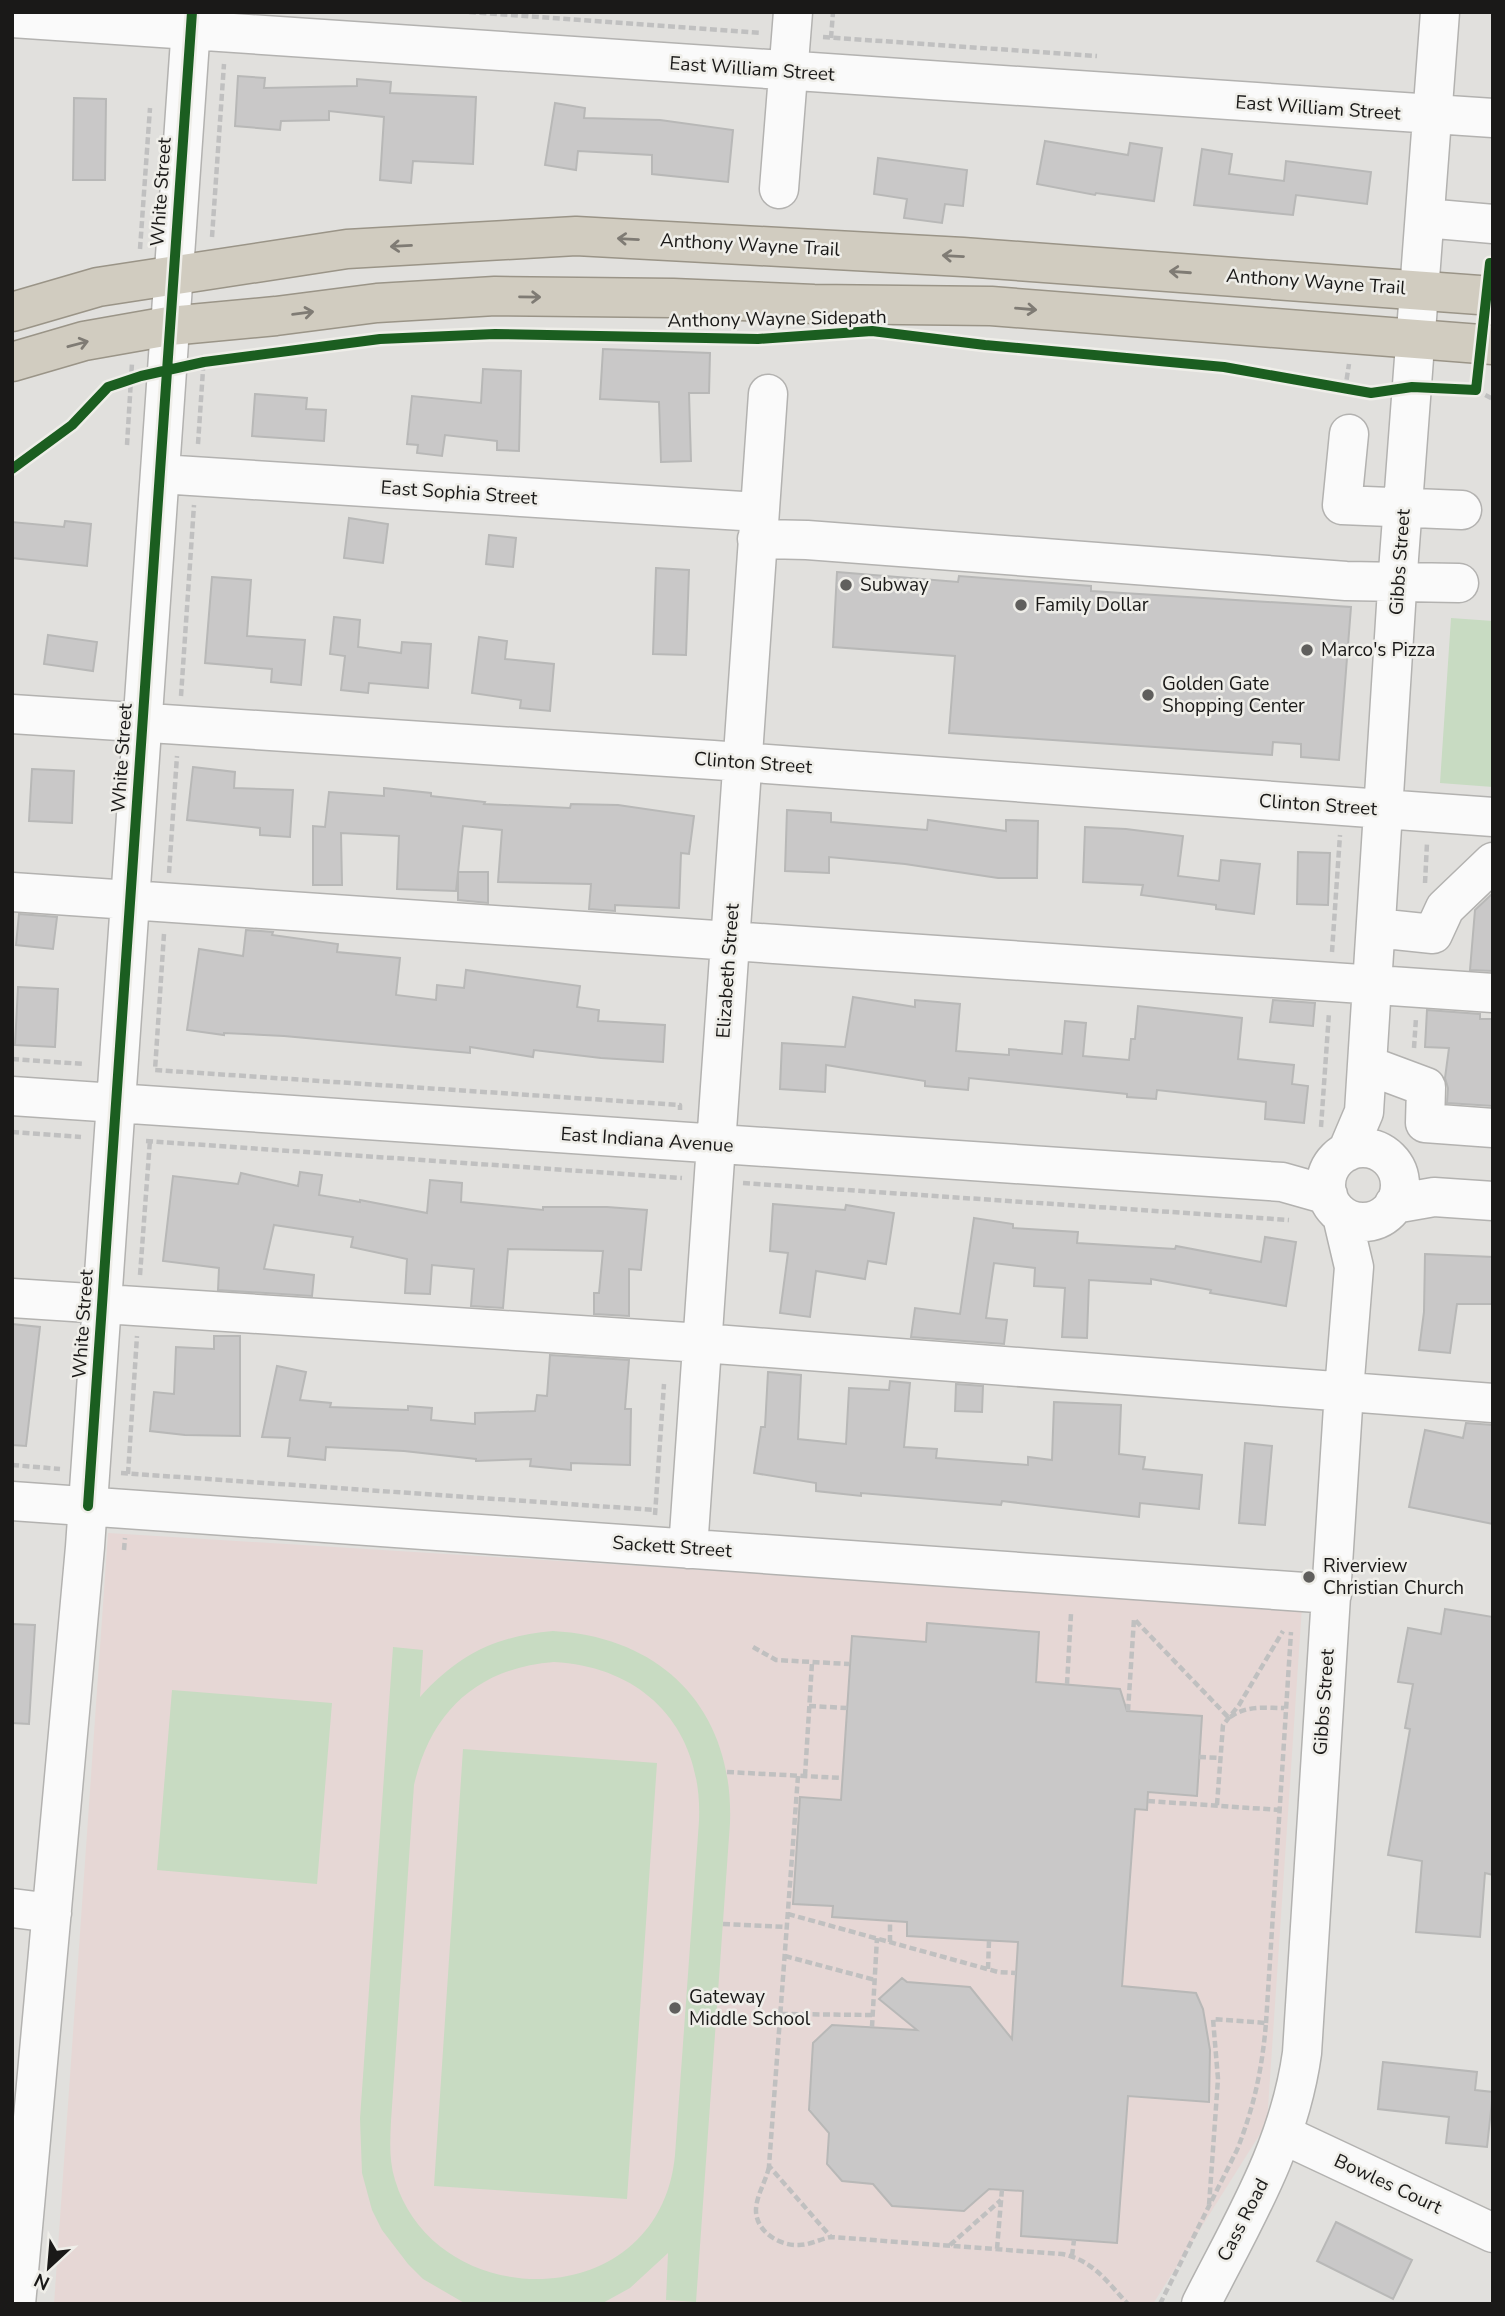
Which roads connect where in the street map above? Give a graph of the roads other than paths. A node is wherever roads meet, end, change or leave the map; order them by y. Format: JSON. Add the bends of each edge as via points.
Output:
{"nodes":[{"id":1,"x":1440,"y":12,"type":"edge"},
{"id":2,"x":12,"y":18,"type":"edge"},
{"id":3,"x":191,"y":21,"type":"edge"},
{"id":4,"x":792,"y":23,"type":"edge"},
{"id":5,"x":789,"y":72,"type":"junction"},
{"id":6,"x":1434,"y":115,"type":"junction"},
{"id":7,"x":1493,"y":118,"type":"edge"},
{"id":8,"x":779,"y":189,"type":"dead end"},
{"id":9,"x":1426,"y":218,"type":"junction"},
{"id":10,"x":1493,"y":223,"type":"edge"},
{"id":11,"x":155,"y":279,"type":"junction"},
{"id":12,"x":1420,"y":290,"type":"junction"},
{"id":13,"x":1493,"y":296,"type":"edge"},
{"id":14,"x":12,"y":312,"type":"edge"},
{"id":15,"x":152,"y":329,"type":"junction"},
{"id":16,"x":1416,"y":339,"type":"junction"},
{"id":17,"x":1484,"y":354,"type":"edge"},
{"id":18,"x":12,"y":362,"type":"edge"},
{"id":19,"x":768,"y":394,"type":"dead end"},
{"id":20,"x":1349,"y":434,"type":"dead end"},
{"id":21,"x":178,"y":475,"type":"junction"},
{"id":22,"x":1404,"y":508,"type":"junction"},
{"id":23,"x":1462,"y":510,"type":"dead end"},
{"id":24,"x":758,"y":526,"type":"junction"},
{"id":25,"x":1398,"y":582,"type":"junction"},
{"id":26,"x":1459,"y":583,"type":"dead end"},
{"id":27,"x":12,"y":714,"type":"edge"},
{"id":28,"x":142,"y":723,"type":"junction"},
{"id":29,"x":742,"y":762,"type":"junction"},
{"id":30,"x":1383,"y":809,"type":"junction"},
{"id":31,"x":1493,"y":817,"type":"edge"},
{"id":32,"x":1493,"y":862,"type":"edge"},
{"id":33,"x":12,"y":892,"type":"edge"},
{"id":34,"x":130,"y":900,"type":"junction"},
{"id":35,"x":1376,"y":928,"type":"junction"},
{"id":36,"x":730,"y":942,"type":"junction"},
{"id":37,"x":1373,"y":985,"type":"junction"},
{"id":38,"x":1493,"y":993,"type":"edge"},
{"id":39,"x":1367,"y":1065,"type":"junction"},
{"id":40,"x":12,"y":1096,"type":"edge"},
{"id":41,"x":115,"y":1121,"type":"junction"},
{"id":42,"x":1493,"y":1128,"type":"edge"},
{"id":43,"x":715,"y":1163,"type":"junction"},
{"id":44,"x":1362,"y":1186,"type":"junction"},
{"id":45,"x":1493,"y":1201,"type":"edge"},
{"id":46,"x":12,"y":1298,"type":"edge"},
{"id":47,"x":102,"y":1304,"type":"junction"},
{"id":48,"x":702,"y":1343,"type":"junction"},
{"id":49,"x":1343,"y":1391,"type":"junction"},
{"id":50,"x":1493,"y":1403,"type":"edge"},
{"id":51,"x":89,"y":1488,"type":"junction"},
{"id":52,"x":12,"y":1501,"type":"edge"},
{"id":53,"x":688,"y":1549,"type":"junction"},
{"id":54,"x":1332,"y":1594,"type":"junction"},
{"id":55,"x":12,"y":1908,"type":"edge"},
{"id":56,"x":52,"y":1913,"type":"junction"},
{"id":57,"x":1283,"y":2135,"type":"junction"},
{"id":58,"x":1493,"y":2233,"type":"edge"},
{"id":59,"x":16,"y":2304,"type":"edge"},
{"id":60,"x":1201,"y":2304,"type":"edge"}],
"edges":[{"from":1,"to":6,"type":"street","name":"Gibbs Street"},
{"from":2,"to":3,"type":"street","name":"East William Street"},
{"from":3,"to":5,"type":"street","name":"East William Street"},
{"from":3,"to":11,"type":"street","name":"White Street"},
{"from":4,"to":5,"type":"street"},
{"from":5,"to":6,"type":"street","name":"East William Street"},
{"from":5,"to":8,"type":"street"},
{"from":6,"to":7,"type":"street","name":"East William Street"},
{"from":6,"to":9,"type":"street","name":"Gibbs Street"},
{"from":9,"to":10,"type":"street"},
{"from":9,"to":12,"type":"street","name":"Gibbs Street"},
{"from":12,"to":11,"type":"highway","name":"Anthony Wayne Trail","one_way":true,"via":[[963,257],[576,236],[347,249]]},
{"from":11,"to":14,"type":"highway","name":"Anthony Wayne Trail","via":[[97,287]]},
{"from":11,"to":15,"type":"street","name":"White Street"},
{"from":12,"to":13,"type":"highway","name":"Anthony Wayne Trail"},
{"from":12,"to":16,"type":"street","name":"Gibbs Street"},
{"from":15,"to":16,"type":"highway","one_way":true,"via":[[377,303],[495,296],[991,306]]},
{"from":18,"to":15,"type":"highway","one_way":true,"via":[[84,341]]},
{"from":15,"to":21,"type":"street","name":"White Street","via":[[155,373]]},
{"from":16,"to":17,"type":"highway"},
{"from":16,"to":22,"type":"street","name":"Gibbs Street"},
{"from":19,"to":24,"type":"street","name":"Elizabeth Street"},
{"from":20,"to":22,"type":"street","via":[[1342,505]]},
{"from":21,"to":24,"type":"street","name":"East Sophia Street"},
{"from":21,"to":28,"type":"street","name":"White Street"},
{"from":22,"to":23,"type":"street"},
{"from":22,"to":25,"type":"street","name":"Gibbs Street"},
{"from":24,"to":25,"type":"street","name":"East Sophia Street","via":[[807,540]]},
{"from":24,"to":29,"type":"street","name":"Elizabeth Street"},
{"from":25,"to":26,"type":"street","name":"East Sophia Street"},
{"from":25,"to":30,"type":"street","name":"Gibbs Street"},
{"from":27,"to":28,"type":"street","name":"Clinton Street"},
{"from":28,"to":29,"type":"street","name":"Clinton Street"},
{"from":28,"to":34,"type":"street","name":"White Street"},
{"from":29,"to":30,"type":"street","name":"Clinton Street"},
{"from":29,"to":36,"type":"street","name":"Elizabeth Street"},
{"from":30,"to":31,"type":"street","name":"Clinton Street"},
{"from":30,"to":35,"type":"street","name":"Gibbs Street"},
{"from":32,"to":35,"type":"street","via":[[1445,908],[1433,934]]},
{"from":33,"to":34,"type":"street"},
{"from":34,"to":36,"type":"street"},
{"from":34,"to":41,"type":"street","name":"White Street"},
{"from":35,"to":37,"type":"street","name":"Gibbs Street"},
{"from":36,"to":37,"type":"street"},
{"from":36,"to":43,"type":"street","name":"Elizabeth Street"},
{"from":37,"to":38,"type":"street"},
{"from":37,"to":39,"type":"street","name":"Gibbs Street"},
{"from":39,"to":42,"type":"street","via":[[1426,1087],[1425,1124]]},
{"from":39,"to":44,"type":"street","name":"Gibbs Street"},
{"from":40,"to":41,"type":"street","name":"East Indiana Avenue"},
{"from":41,"to":43,"type":"street","name":"East Indiana Avenue"},
{"from":41,"to":47,"type":"street","name":"White Street"},
{"from":43,"to":44,"type":"street","name":"East Indiana Avenue"},
{"from":43,"to":48,"type":"street","name":"Elizabeth Street"},
{"from":44,"to":45,"type":"street","name":"East Indiana Avenue"},
{"from":44,"to":49,"type":"street","name":"Gibbs Street"},
{"from":46,"to":47,"type":"street"},
{"from":47,"to":48,"type":"street"},
{"from":47,"to":51,"type":"street","name":"White Street"},
{"from":48,"to":49,"type":"street"},
{"from":48,"to":53,"type":"street","name":"Elizabeth Street"},
{"from":49,"to":50,"type":"street"},
{"from":49,"to":54,"type":"street","name":"Gibbs Street"},
{"from":51,"to":52,"type":"street","name":"Sackett Street"},
{"from":51,"to":53,"type":"street","name":"Sackett Street"},
{"from":51,"to":56,"type":"street","name":"White Street"},
{"from":53,"to":54,"type":"street","name":"Sackett Street"},
{"from":54,"to":57,"type":"street","name":"Gibbs Street","via":[[1302,2053]]},
{"from":55,"to":56,"type":"street"},
{"from":56,"to":59,"type":"street","name":"White Street"},
{"from":57,"to":58,"type":"street","name":"Bowles Court"},
{"from":57,"to":60,"type":"street","name":"Cass Road"}]}
